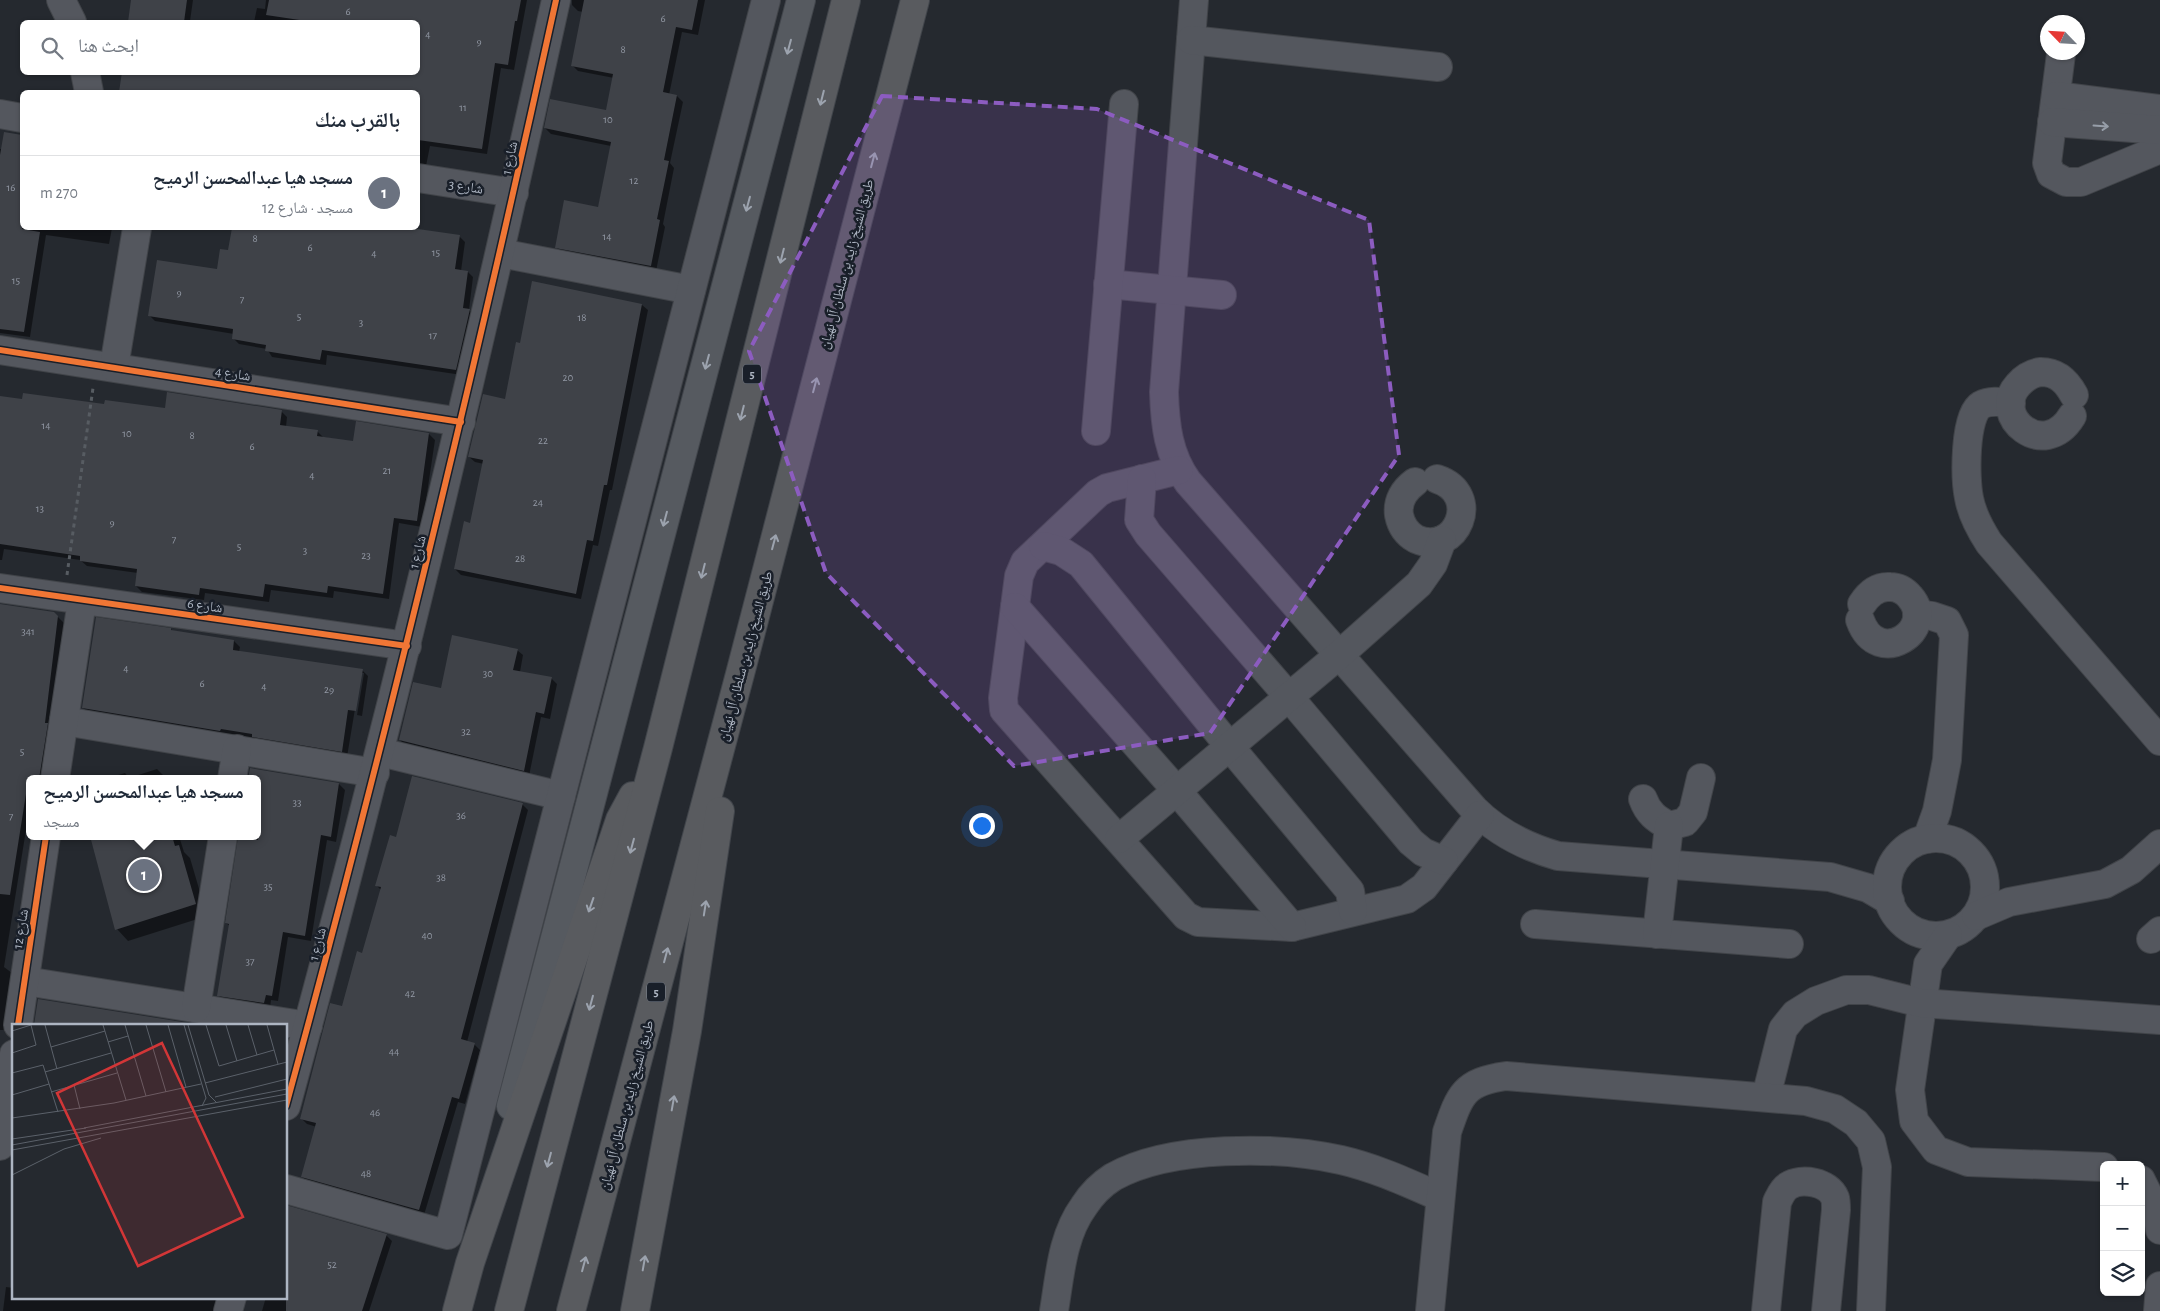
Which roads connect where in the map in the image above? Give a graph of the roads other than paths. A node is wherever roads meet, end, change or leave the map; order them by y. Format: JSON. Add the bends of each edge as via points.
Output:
{"nodes":[{"id":1,"x":61,"y":0,"type":"edge"},
{"id":2,"x":556,"y":0,"type":"edge"},
{"id":3,"x":766,"y":0,"type":"edge"},
{"id":4,"x":801,"y":0,"type":"edge"},
{"id":5,"x":846,"y":0,"type":"edge"},
{"id":6,"x":915,"y":0,"type":"edge"},
{"id":7,"x":1194,"y":0,"type":"edge"},
{"id":8,"x":71,"y":20,"type":"edge"},
{"id":9,"x":1191,"y":40,"type":"junction"},
{"id":10,"x":2060,"y":60,"type":"edge"},
{"id":11,"x":1438,"y":67,"type":"dead end"},
{"id":12,"x":86,"y":75,"type":"edge"},
{"id":13,"x":89,"y":90,"type":"edge"},
{"id":14,"x":2056,"y":96,"type":"junction"},
{"id":15,"x":1124,"y":104,"type":"dead end"},
{"id":16,"x":2160,"y":109,"type":"edge"},
{"id":17,"x":0,"y":114,"type":"edge"},
{"id":18,"x":20,"y":118,"type":"edge"},
{"id":19,"x":2052,"y":122,"type":"junction"},
{"id":20,"x":2160,"y":130,"type":"edge"},
{"id":21,"x":2160,"y":149,"type":"edge"},
{"id":22,"x":420,"y":178,"type":"edge"},
{"id":23,"x":514,"y":193,"type":"junction"},
{"id":24,"x":137,"y":230,"type":"edge"},
{"id":25,"x":500,"y":253,"type":"junction"},
{"id":26,"x":1108,"y":284,"type":"junction"},
{"id":27,"x":691,"y":290,"type":"junction"},
{"id":28,"x":1171,"y":290,"type":"junction"},
{"id":29,"x":1222,"y":295,"type":"dead end"},
{"id":30,"x":0,"y":350,"type":"edge"},
{"id":31,"x":105,"y":366,"type":"junction"},
{"id":32,"x":2011,"y":402,"type":"junction"},
{"id":33,"x":462,"y":422,"type":"junction"},
{"id":34,"x":1096,"y":431,"type":"dead end"},
{"id":35,"x":1179,"y":470,"type":"junction"},
{"id":36,"x":1142,"y":479,"type":"junction"},
{"id":37,"x":1442,"y":540,"type":"junction"},
{"id":38,"x":1043,"y":546,"type":"junction"},
{"id":39,"x":0,"y":588,"type":"edge"},
{"id":40,"x":73,"y":599,"type":"junction"},
{"id":41,"x":1015,"y":607,"type":"junction"},
{"id":42,"x":1917,"y":614,"type":"junction"},
{"id":43,"x":407,"y":646,"type":"junction"},
{"id":44,"x":1339,"y":655,"type":"junction"},
{"id":45,"x":740,"y":674,"type":"junction"},
{"id":46,"x":1289,"y":697,"type":"junction"},
{"id":47,"x":64,"y":721,"type":"junction"},
{"id":48,"x":2157,"y":732,"type":"edge"},
{"id":49,"x":1230,"y":746,"type":"junction"},
{"id":50,"x":658,"y":748,"type":"junction"},
{"id":51,"x":237,"y":750,"type":"junction"},
{"id":52,"x":1947,"y":760,"type":"junction"},
{"id":53,"x":378,"y":762,"type":"junction"},
{"id":54,"x":56,"y":775,"type":"edge"},
{"id":55,"x":233,"y":775,"type":"edge"},
{"id":56,"x":1701,"y":778,"type":"dead end"},
{"id":57,"x":1177,"y":791,"type":"junction"},
{"id":58,"x":561,"y":796,"type":"junction"},
{"id":59,"x":1643,"y":799,"type":"dead end"},
{"id":60,"x":1480,"y":815,"type":"junction"},
{"id":61,"x":1669,"y":826,"type":"junction"},
{"id":62,"x":1927,"y":838,"type":"junction"},
{"id":63,"x":1119,"y":839,"type":"junction"},
{"id":64,"x":45,"y":840,"type":"edge"},
{"id":65,"x":222,"y":840,"type":"edge"},
{"id":66,"x":2160,"y":844,"type":"edge"},
{"id":67,"x":1965,"y":847,"type":"junction"},
{"id":68,"x":1899,"y":855,"type":"junction"},
{"id":69,"x":1444,"y":861,"type":"junction"},
{"id":70,"x":1664,"y":864,"type":"junction"},
{"id":71,"x":1982,"y":869,"type":"junction"},
{"id":72,"x":1830,"y":877,"type":"junction"},
{"id":73,"x":2068,"y":890,"type":"junction"},
{"id":74,"x":1890,"y":901,"type":"junction"},
{"id":75,"x":1353,"y":911,"type":"junction"},
{"id":76,"x":1976,"y":916,"type":"junction"},
{"id":77,"x":1534,"y":924,"type":"dead end"},
{"id":78,"x":1292,"y":927,"type":"junction"},
{"id":79,"x":1908,"y":927,"type":"junction"},
{"id":80,"x":1657,"y":934,"type":"junction"},
{"id":81,"x":1948,"y":934,"type":"junction"},
{"id":82,"x":1789,"y":944,"type":"dead end"},
{"id":83,"x":1928,"y":964,"type":"junction"},
{"id":84,"x":25,"y":981,"type":"junction"},
{"id":85,"x":1921,"y":1003,"type":"junction"},
{"id":86,"x":196,"y":1008,"type":"junction"},
{"id":87,"x":2160,"y":1020,"type":"edge"},
{"id":88,"x":18,"y":1024,"type":"edge"},
{"id":89,"x":308,"y":1026,"type":"junction"},
{"id":90,"x":12,"y":1080,"type":"edge"},
{"id":91,"x":1766,"y":1097,"type":"junction"},
{"id":92,"x":288,"y":1099,"type":"edge"},
{"id":93,"x":10,"y":1107,"type":"edge"},
{"id":94,"x":0,"y":1146,"type":"edge"},
{"id":95,"x":2100,"y":1167,"type":"edge"},
{"id":96,"x":2145,"y":1169,"type":"edge"},
{"id":97,"x":2160,"y":1170,"type":"edge"},
{"id":98,"x":2145,"y":1188,"type":"edge"},
{"id":99,"x":288,"y":1190,"type":"edge"},
{"id":100,"x":1440,"y":1197,"type":"junction"},
{"id":101,"x":2160,"y":1230,"type":"edge"},
{"id":102,"x":470,"y":1263,"type":"junction"},
{"id":103,"x":2160,"y":1286,"type":"edge"},
{"id":104,"x":232,"y":1298,"type":"edge"},
{"id":105,"x":228,"y":1311,"type":"edge"},
{"id":106,"x":457,"y":1311,"type":"edge"},
{"id":107,"x":510,"y":1311,"type":"edge"},
{"id":108,"x":572,"y":1311,"type":"edge"},
{"id":109,"x":635,"y":1311,"type":"edge"},
{"id":110,"x":1054,"y":1311,"type":"edge"},
{"id":111,"x":1430,"y":1311,"type":"edge"},
{"id":112,"x":1766,"y":1311,"type":"edge"},
{"id":113,"x":1826,"y":1311,"type":"edge"},
{"id":114,"x":1871,"y":1311,"type":"edge"},
{"id":115,"x":2158,"y":1311,"type":"edge"}],
"edges":[{"from":1,"to":8,"type":"street"},
{"from":2,"to":23,"type":"street","name":"شارع 1"},
{"from":3,"to":27,"type":"street"},
{"from":4,"to":102,"type":"main road","one_way":true},
{"from":5,"to":50,"type":"highway","number":"5","one_way":true},
{"from":45,"to":6,"type":"highway","name":"طريق الشيخ زايد بن سلطان آل نهيان","number":"5","one_way":true},
{"from":7,"to":9,"type":"street"},
{"from":9,"to":11,"type":"street"},
{"from":9,"to":28,"type":"street"},
{"from":10,"to":14,"type":"street"},
{"from":12,"to":13,"type":"street"},
{"from":14,"to":16,"type":"street"},
{"from":14,"to":19,"type":"street"},
{"from":15,"to":26,"type":"street"},
{"from":17,"to":18,"type":"street"},
{"from":19,"to":20,"type":"street","one_way":true},
{"from":19,"to":21,"type":"street","via":[[2048,168],[2055,178],[2066,182],[2081,182]]},
{"from":22,"to":23,"type":"street","name":"شارع 3"},
{"from":23,"to":25,"type":"street","name":"شارع 1"},
{"from":24,"to":31,"type":"street"},
{"from":25,"to":27,"type":"street"},
{"from":25,"to":33,"type":"street","name":"شارع 1"},
{"from":26,"to":28,"type":"street"},
{"from":26,"to":34,"type":"street"},
{"from":27,"to":58,"type":"street"},
{"from":28,"to":29,"type":"street"},
{"from":28,"to":35,"type":"street","via":[[1164,392],[1168,435]]},
{"from":30,"to":31,"type":"street","name":"شارع 4"},
{"from":31,"to":33,"type":"street","name":"شارع 4"},
{"from":32,"to":32,"type":"street","via":[[2015,388],[2023,380],[2042,372],[2062,378],[2069,386],[2073,406],[2067,425],[2059,432],[2038,436],[2020,427],[2014,418]]},
{"from":32,"to":48,"type":"street","via":[[1979,406],[1970,424],[1968,497],[1975,521],[1989,544]]},
{"from":33,"to":43,"type":"street","name":"شارع 1"},
{"from":35,"to":36,"type":"street"},
{"from":35,"to":44,"type":"street"},
{"from":36,"to":38,"type":"street","via":[[1098,493]]},
{"from":36,"to":46,"type":"street","via":[[1138,520]]},
{"from":37,"to":37,"type":"street","via":[[1420,540],[1403,527],[1399,506],[1404,492],[1426,481],[1443,481],[1455,490],[1459,496],[1461,518],[1454,531]]},
{"from":37,"to":44,"type":"street","via":[[1433,564],[1419,584]]},
{"from":38,"to":41,"type":"street","via":[[1025,562],[1019,576]]},
{"from":38,"to":49,"type":"street","via":[[1061,551],[1081,564]]},
{"from":39,"to":40,"type":"street","name":"شارع 6"},
{"from":40,"to":43,"type":"street","name":"شارع 6"},
{"from":40,"to":47,"type":"street"},
{"from":41,"to":57,"type":"street"},
{"from":41,"to":63,"type":"street","via":[[1004,710]]},
{"from":42,"to":42,"type":"street","via":[[1912,630],[1900,642],[1891,644],[1875,640],[1863,628],[1861,612],[1867,596],[1881,588],[1898,588],[1912,598]]},
{"from":42,"to":52,"type":"street","via":[[1947,621],[1954,635]]},
{"from":43,"to":53,"type":"street","name":"شارع 1"},
{"from":44,"to":46,"type":"street"},
{"from":44,"to":60,"type":"street"},
{"from":108,"to":45,"type":"highway","name":"طريق الشيخ زايد بن سلطان آل نهيان","number":"5","one_way":true},
{"from":109,"to":45,"type":"highway","one_way":true,"via":[[686,1031]]},
{"from":46,"to":49,"type":"street"},
{"from":46,"to":69,"type":"street","via":[[1411,842],[1423,852]]},
{"from":47,"to":51,"type":"street"},
{"from":47,"to":54,"type":"street"},
{"from":49,"to":57,"type":"street"},
{"from":49,"to":75,"type":"street","via":[[1350,891]]},
{"from":50,"to":102,"type":"highway","one_way":true,"via":[[620,820]]},
{"from":50,"to":107,"type":"highway","number":"5","one_way":true},
{"from":51,"to":53,"type":"street"},
{"from":51,"to":55,"type":"street"},
{"from":52,"to":62,"type":"street","via":[[1937,812]]},
{"from":52,"to":67,"type":"street","via":[[1952,809]]},
{"from":53,"to":58,"type":"street"},
{"from":53,"to":89,"type":"street","name":"شارع 1"},
{"from":56,"to":61,"type":"street","via":[[1693,812],[1685,822]]},
{"from":57,"to":63,"type":"street"},
{"from":57,"to":78,"type":"street"},
{"from":58,"to":99,"type":"street","via":[[448,1235]]},
{"from":59,"to":61,"type":"street","via":[[1646,810]]},
{"from":60,"to":69,"type":"street"},
{"from":60,"to":70,"type":"street","via":[[1519,842],[1558,856]]},
{"from":61,"to":70,"type":"street"},
{"from":62,"to":67,"type":"street","via":[[1954,841]]},
{"from":62,"to":68,"type":"street"},
{"from":63,"to":78,"type":"street","via":[[1186,916],[1198,922]]},
{"from":64,"to":84,"type":"street","name":"شارع 12"},
{"from":65,"to":86,"type":"street"},
{"from":66,"to":73,"type":"street","via":[[2131,870],[2111,881],[2097,887]]},
{"from":67,"to":71,"type":"street"},
{"from":68,"to":72,"type":"street","via":[[1872,867]]},
{"from":68,"to":74,"type":"street","via":[[1888,877]]},
{"from":69,"to":75,"type":"street","via":[[1424,887],[1407,899]]},
{"from":70,"to":72,"type":"street"},
{"from":70,"to":80,"type":"street"},
{"from":71,"to":73,"type":"street","via":[[2011,882]]},
{"from":71,"to":76,"type":"street","via":[[1985,893]]},
{"from":72,"to":74,"type":"street","via":[[1868,888]]},
{"from":73,"to":76,"type":"street","via":[[2008,902]]},
{"from":74,"to":79,"type":"street","via":[[1897,916]]},
{"from":75,"to":78,"type":"street"},
{"from":76,"to":81,"type":"street","via":[[1959,931]]},
{"from":77,"to":80,"type":"street"},
{"from":79,"to":81,"type":"street","via":[[1934,936]]},
{"from":79,"to":83,"type":"street"},
{"from":80,"to":82,"type":"street"},
{"from":81,"to":83,"type":"street"},
{"from":83,"to":85,"type":"street"},
{"from":84,"to":86,"type":"street"},
{"from":84,"to":88,"type":"street","name":"شارع 12"},
{"from":85,"to":87,"type":"street"},
{"from":85,"to":91,"type":"street","via":[[1869,990],[1846,990],[1816,1001],[1795,1014],[1783,1029]]},
{"from":85,"to":95,"type":"street","via":[[1910,1090],[1914,1121],[1936,1150],[1968,1162]]},
{"from":86,"to":89,"type":"street"},
{"from":89,"to":92,"type":"street","name":"شارع 1"},
{"from":90,"to":93,"type":"street"},
{"from":91,"to":100,"type":"street","via":[[1506,1076],[1487,1079],[1468,1088],[1455,1109],[1447,1132]]},
{"from":91,"to":114,"type":"street","via":[[1836,1108],[1856,1123],[1871,1141],[1877,1167]]},
{"from":93,"to":94,"type":"street"},
{"from":96,"to":97,"type":"street"},
{"from":98,"to":101,"type":"street","via":[[2157,1213]]},
{"from":100,"to":110,"type":"street","via":[[1392,1175],[1340,1160],[1288,1152],[1234,1150],[1181,1156],[1130,1169],[1096,1191],[1074,1222],[1066,1241]]},
{"from":100,"to":111,"type":"street"},
{"from":102,"to":106,"type":"highway"},
{"from":103,"to":115,"type":"street"},
{"from":104,"to":105,"type":"street"},
{"from":112,"to":113,"type":"street","via":[[1777,1202],[1789,1185],[1803,1181],[1816,1183],[1835,1197]]}]}
